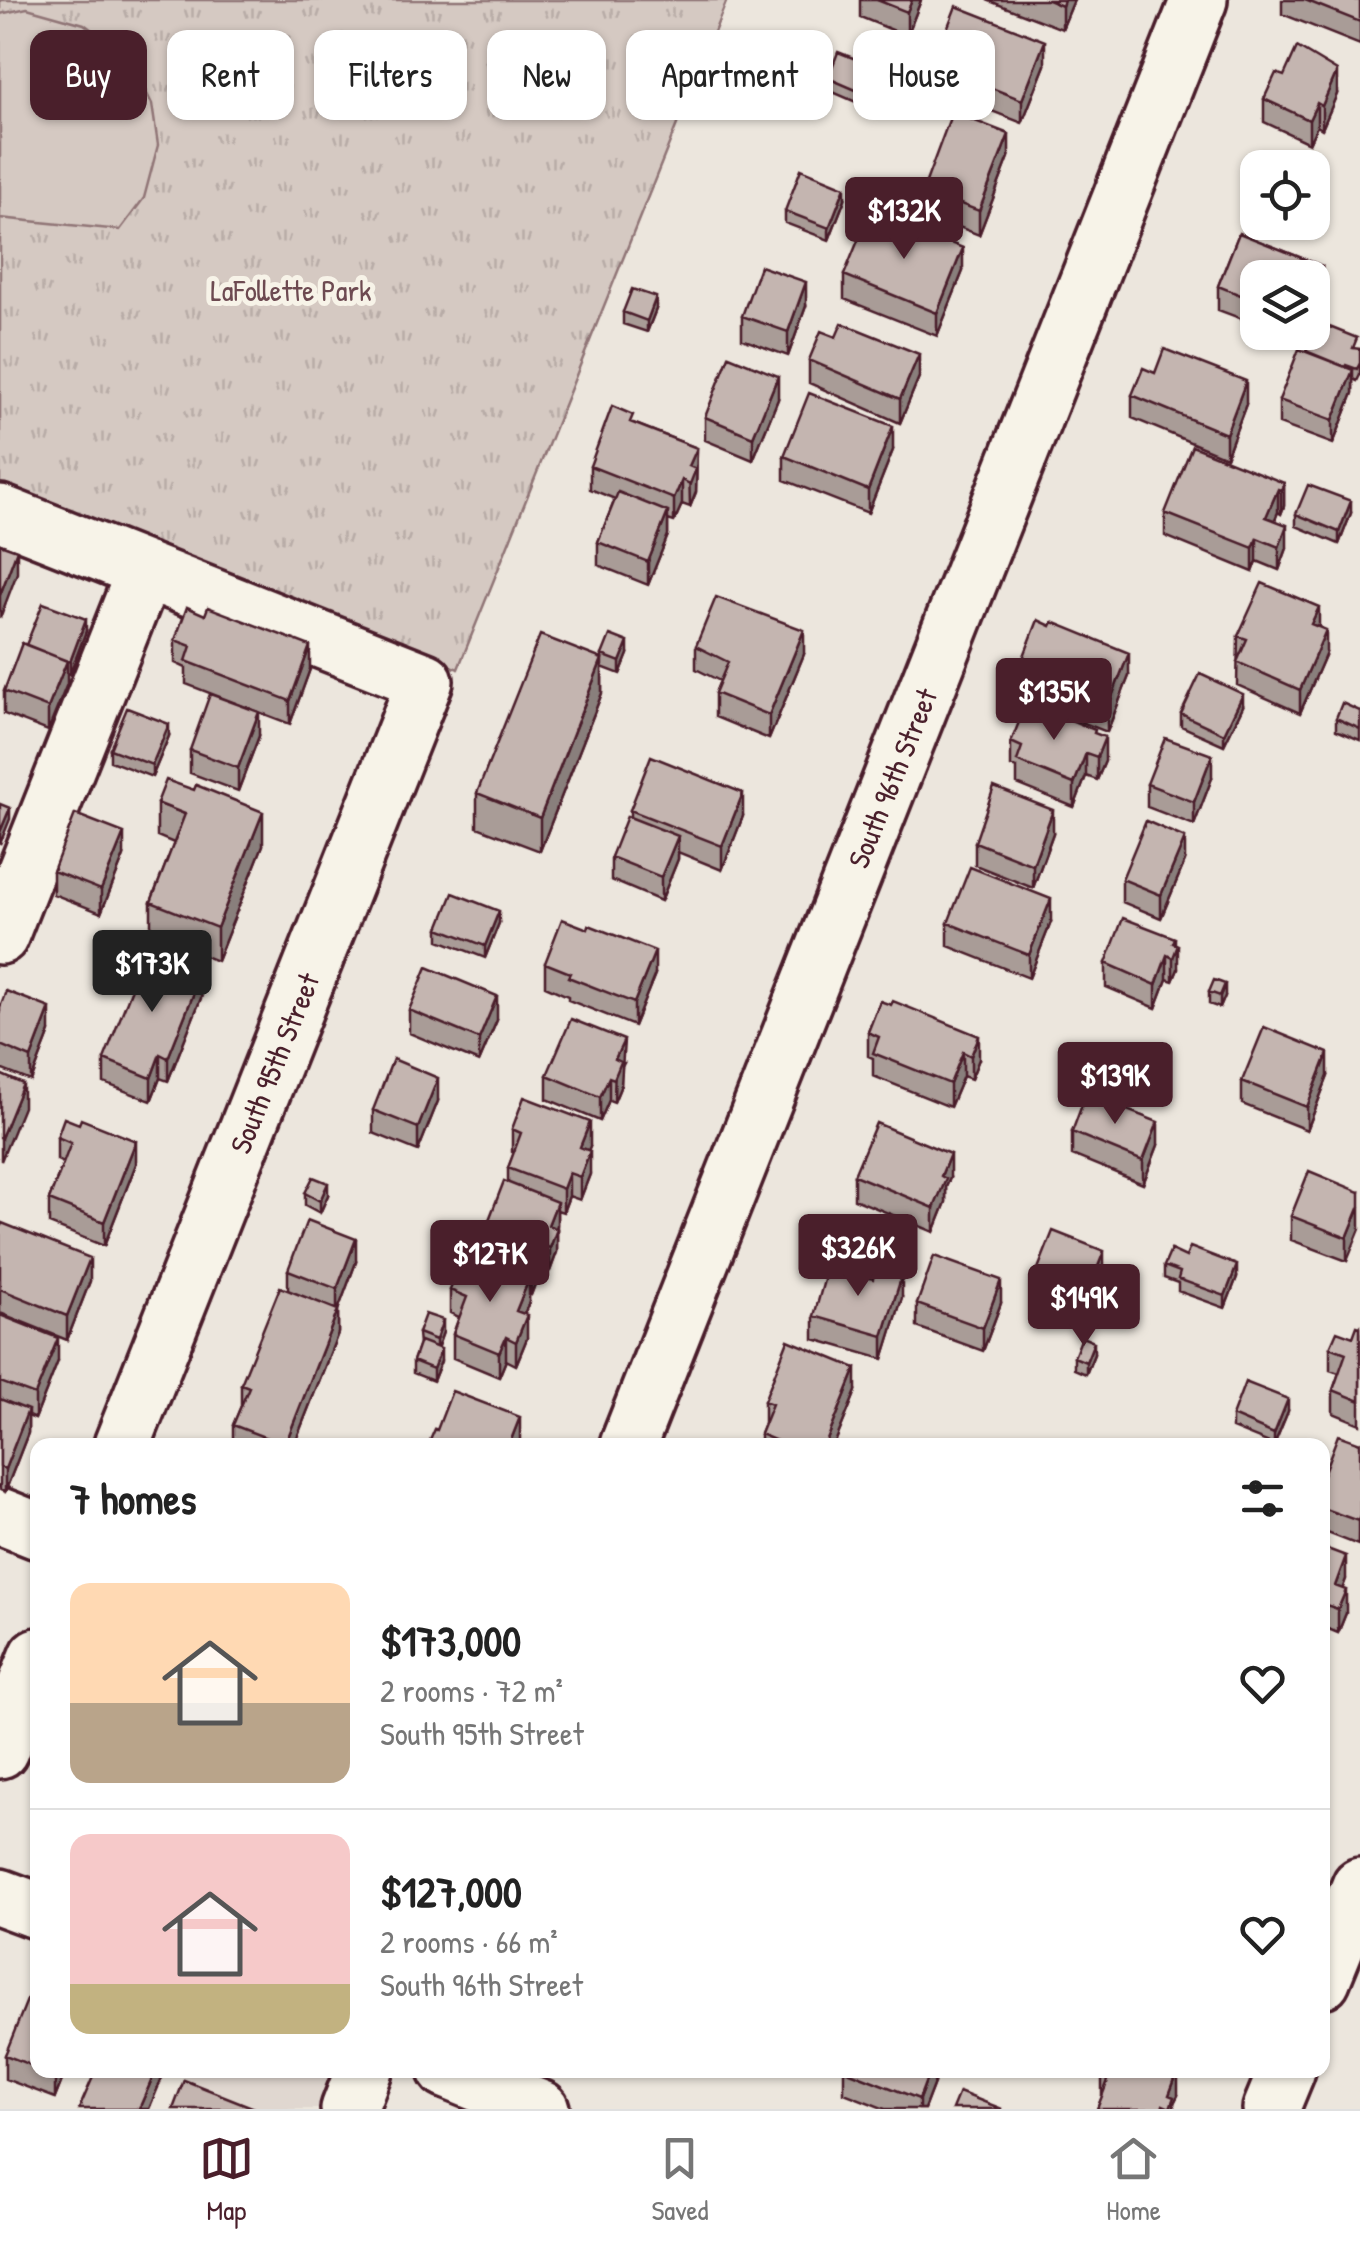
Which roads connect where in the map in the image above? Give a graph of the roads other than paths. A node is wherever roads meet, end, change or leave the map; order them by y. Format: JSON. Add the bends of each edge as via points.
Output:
{"nodes":[{"id":1,"x":1199,"y":0,"type":"edge"},
{"id":2,"x":0,"y":513,"type":"edge"},
{"id":3,"x":145,"y":570,"type":"junction"},
{"id":4,"x":0,"y":936,"type":"edge"},
{"id":5,"x":125,"y":1438,"type":"edge"},
{"id":6,"x":631,"y":1438,"type":"edge"},
{"id":7,"x":0,"y":1516,"type":"edge"},
{"id":8,"x":30,"y":1528,"type":"edge"},
{"id":9,"x":30,"y":1676,"type":"edge"},
{"id":10,"x":0,"y":1750,"type":"edge"},
{"id":11,"x":1360,"y":1886,"type":"edge"},
{"id":12,"x":0,"y":1897,"type":"edge"},
{"id":13,"x":30,"y":1908,"type":"edge"},
{"id":14,"x":1330,"y":1960,"type":"edge"},
{"id":15,"x":361,"y":2078,"type":"edge"},
{"id":16,"x":465,"y":2078,"type":"edge"},
{"id":17,"x":1284,"y":2078,"type":"edge"},
{"id":18,"x":348,"y":2109,"type":"edge"},
{"id":19,"x":541,"y":2109,"type":"edge"},
{"id":20,"x":1271,"y":2109,"type":"edge"}],
"edges":[{"from":1,"to":6,"type":"street","name":"South 96th Street"},
{"from":2,"to":3,"type":"street"},
{"from":3,"to":4,"type":"street"},
{"from":3,"to":5,"type":"street","name":"South 95th Street","via":[[425,681]]},
{"from":7,"to":8,"type":"street"},
{"from":9,"to":10,"type":"street"},
{"from":11,"to":14,"type":"street"},
{"from":12,"to":13,"type":"street"},
{"from":15,"to":18,"type":"street"},
{"from":16,"to":19,"type":"street"},
{"from":17,"to":20,"type":"street"}]}
